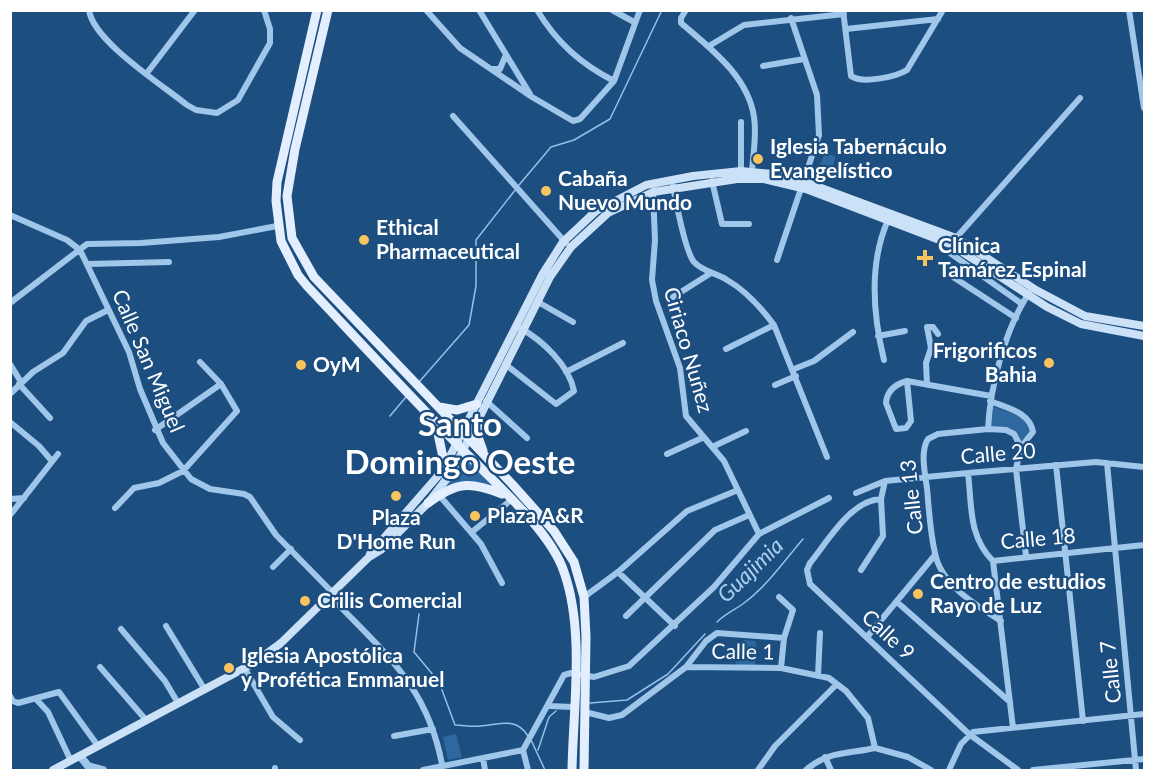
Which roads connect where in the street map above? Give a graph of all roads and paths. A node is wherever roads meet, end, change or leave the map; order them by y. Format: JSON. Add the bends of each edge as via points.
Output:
{"nodes":[{"id":1,"x":88,"y":10,"type":"edge"},
{"id":2,"x":195,"y":10,"type":"edge"},
{"id":3,"x":264,"y":10,"type":"edge"},
{"id":4,"x":317,"y":10,"type":"edge"},
{"id":5,"x":328,"y":10,"type":"edge"},
{"id":6,"x":426,"y":10,"type":"edge"},
{"id":7,"x":479,"y":10,"type":"edge"},
{"id":8,"x":537,"y":10,"type":"edge"},
{"id":9,"x":612,"y":10,"type":"edge"},
{"id":10,"x":640,"y":10,"type":"edge"},
{"id":11,"x":686,"y":10,"type":"edge"},
{"id":12,"x":943,"y":10,"type":"edge"},
{"id":13,"x":1129,"y":10,"type":"edge"},
{"id":14,"x":843,"y":12,"type":"edge"},
{"id":15,"x":791,"y":18,"type":"junction"},
{"id":16,"x":938,"y":19,"type":"junction"},
{"id":17,"x":634,"y":22,"type":"junction"},
{"id":18,"x":846,"y":29,"type":"junction"},
{"id":19,"x":709,"y":46,"type":"junction"},
{"id":20,"x":505,"y":56,"type":"junction"},
{"id":21,"x":804,"y":59,"type":"junction"},
{"id":22,"x":763,"y":66,"type":"dead end"},
{"id":23,"x":490,"y":68,"type":"junction"},
{"id":24,"x":147,"y":72,"type":"junction"},
{"id":25,"x":614,"y":81,"type":"junction"},
{"id":26,"x":532,"y":97,"type":"junction"},
{"id":27,"x":1080,"y":99,"type":"dead end"},
{"id":28,"x":1144,"y":108,"type":"edge"},
{"id":29,"x":453,"y":116,"type":"dead end"},
{"id":30,"x":741,"y":122,"type":"dead end"},
{"id":31,"x":752,"y":168,"type":"junction"},
{"id":32,"x":741,"y":171,"type":"junction"},
{"id":33,"x":712,"y":181,"type":"junction"},
{"id":34,"x":673,"y":183,"type":"junction"},
{"id":35,"x":804,"y":185,"type":"junction"},
{"id":36,"x":653,"y":192,"type":"junction"},
{"id":37,"x":10,"y":215,"type":"edge"},
{"id":38,"x":888,"y":220,"type":"junction"},
{"id":39,"x":749,"y":224,"type":"dead end"},
{"id":40,"x":277,"y":226,"type":"junction"},
{"id":41,"x":567,"y":244,"type":"junction"},
{"id":42,"x":952,"y":245,"type":"junction"},
{"id":43,"x":80,"y":250,"type":"junction"},
{"id":44,"x":777,"y":260,"type":"dead end"},
{"id":45,"x":169,"y":262,"type":"dead end"},
{"id":46,"x":88,"y":264,"type":"junction"},
{"id":47,"x":711,"y":273,"type":"junction"},
{"id":48,"x":947,"y":273,"type":"dead end"},
{"id":49,"x":1030,"y":291,"type":"junction"},
{"id":50,"x":673,"y":297,"type":"dead end"},
{"id":51,"x":538,"y":302,"type":"junction"},
{"id":52,"x":10,"y":303,"type":"edge"},
{"id":53,"x":1022,"y":304,"type":"junction"},
{"id":54,"x":108,"y":310,"type":"junction"},
{"id":55,"x":1016,"y":318,"type":"junction"},
{"id":56,"x":573,"y":322,"type":"dead end"},
{"id":57,"x":774,"y":325,"type":"junction"},
{"id":58,"x":1144,"y":326,"type":"edge"},
{"id":59,"x":520,"y":328,"type":"junction"},
{"id":60,"x":905,"y":331,"type":"dead end"},
{"id":61,"x":853,"y":332,"type":"dead end"},
{"id":62,"x":938,"y":334,"type":"dead end"},
{"id":63,"x":878,"y":336,"type":"junction"},
{"id":64,"x":1144,"y":336,"type":"edge"},
{"id":65,"x":623,"y":343,"type":"dead end"},
{"id":66,"x":726,"y":349,"type":"dead end"},
{"id":67,"x":884,"y":360,"type":"dead end"},
{"id":68,"x":201,"y":362,"type":"dead end"},
{"id":69,"x":10,"y":364,"type":"edge"},
{"id":70,"x":505,"y":364,"type":"junction"},
{"id":71,"x":794,"y":369,"type":"junction"},
{"id":72,"x":566,"y":372,"type":"junction"},
{"id":73,"x":796,"y":376,"type":"junction"},
{"id":74,"x":907,"y":381,"type":"junction"},
{"id":75,"x":20,"y":383,"type":"junction"},
{"id":76,"x":221,"y":384,"type":"junction"},
{"id":77,"x":927,"y":384,"type":"junction"},
{"id":78,"x":775,"y":385,"type":"dead end"},
{"id":79,"x":10,"y":394,"type":"edge"},
{"id":80,"x":990,"y":399,"type":"junction"},
{"id":81,"x":481,"y":403,"type":"junction"},
{"id":82,"x":437,"y":406,"type":"junction"},
{"id":83,"x":478,"y":417,"type":"junction"},
{"id":84,"x":50,"y":418,"type":"dead end"},
{"id":85,"x":10,"y":422,"type":"edge"},
{"id":86,"x":435,"y":422,"type":"junction"},
{"id":87,"x":988,"y":429,"type":"junction"},
{"id":88,"x":155,"y":430,"type":"junction"},
{"id":89,"x":746,"y":430,"type":"dead end"},
{"id":90,"x":465,"y":435,"type":"junction"},
{"id":91,"x":527,"y":438,"type":"dead end"},
{"id":92,"x":702,"y":438,"type":"junction"},
{"id":93,"x":459,"y":447,"type":"junction"},
{"id":94,"x":712,"y":447,"type":"junction"},
{"id":95,"x":1021,"y":447,"type":"junction"},
{"id":96,"x":58,"y":454,"type":"dead end"},
{"id":97,"x":667,"y":454,"type":"dead end"},
{"id":98,"x":826,"y":457,"type":"dead end"},
{"id":99,"x":487,"y":458,"type":"junction"},
{"id":100,"x":51,"y":460,"type":"junction"},
{"id":101,"x":1107,"y":463,"type":"junction"},
{"id":102,"x":1056,"y":465,"type":"junction"},
{"id":103,"x":445,"y":468,"type":"junction"},
{"id":104,"x":1144,"y":468,"type":"edge"},
{"id":105,"x":1016,"y":469,"type":"junction"},
{"id":106,"x":183,"y":471,"type":"junction"},
{"id":107,"x":969,"y":473,"type":"junction"},
{"id":108,"x":926,"y":477,"type":"junction"},
{"id":109,"x":885,"y":481,"type":"junction"},
{"id":110,"x":738,"y":490,"type":"junction"},
{"id":111,"x":856,"y":493,"type":"dead end"},
{"id":112,"x":439,"y":495,"type":"junction"},
{"id":113,"x":24,"y":498,"type":"junction"},
{"id":114,"x":509,"y":498,"type":"junction"},
{"id":115,"x":830,"y":498,"type":"dead end"},
{"id":116,"x":10,"y":499,"type":"edge"},
{"id":117,"x":881,"y":499,"type":"junction"},
{"id":118,"x":428,"y":503,"type":"junction"},
{"id":119,"x":115,"y":508,"type":"dead end"},
{"id":120,"x":11,"y":514,"type":"edge"},
{"id":121,"x":749,"y":515,"type":"junction"},
{"id":122,"x":472,"y":532,"type":"junction"},
{"id":123,"x":759,"y":534,"type":"junction"},
{"id":124,"x":1144,"y":545,"type":"edge"},
{"id":125,"x":1115,"y":548,"type":"junction"},
{"id":126,"x":291,"y":549,"type":"junction"},
{"id":127,"x":1066,"y":553,"type":"junction"},
{"id":128,"x":935,"y":555,"type":"junction"},
{"id":129,"x":1026,"y":556,"type":"junction"},
{"id":130,"x":369,"y":557,"type":"junction"},
{"id":131,"x":993,"y":561,"type":"junction"},
{"id":132,"x":273,"y":567,"type":"dead end"},
{"id":133,"x":861,"y":570,"type":"dead end"},
{"id":134,"x":618,"y":572,"type":"junction"},
{"id":135,"x":1069,"y":582,"type":"junction"},
{"id":136,"x":502,"y":583,"type":"dead end"},
{"id":137,"x":1039,"y":587,"type":"dead end"},
{"id":138,"x":331,"y":593,"type":"junction"},
{"id":139,"x":584,"y":597,"type":"junction"},
{"id":140,"x":779,"y":597,"type":"dead end"},
{"id":141,"x":646,"y":599,"type":"junction"},
{"id":142,"x":897,"y":602,"type":"junction"},
{"id":143,"x":626,"y":616,"type":"dead end"},
{"id":144,"x":1001,"y":621,"type":"junction"},
{"id":145,"x":166,"y":626,"type":"dead end"},
{"id":146,"x":675,"y":626,"type":"junction"},
{"id":147,"x":121,"y":629,"type":"dead end"},
{"id":148,"x":820,"y":633,"type":"dead end"},
{"id":149,"x":867,"y":637,"type":"junction"},
{"id":150,"x":784,"y":638,"type":"junction"},
{"id":151,"x":100,"y":667,"type":"dead end"},
{"id":152,"x":686,"y":668,"type":"junction"},
{"id":153,"x":781,"y":668,"type":"junction"},
{"id":154,"x":245,"y":669,"type":"junction"},
{"id":155,"x":574,"y":673,"type":"junction"},
{"id":156,"x":818,"y":676,"type":"junction"},
{"id":157,"x":585,"y":677,"type":"junction"},
{"id":158,"x":837,"y":684,"type":"junction"},
{"id":159,"x":205,"y":690,"type":"junction"},
{"id":160,"x":10,"y":696,"type":"edge"},
{"id":161,"x":36,"y":699,"type":"junction"},
{"id":162,"x":178,"y":703,"type":"junction"},
{"id":163,"x":1010,"y":703,"type":"junction"},
{"id":164,"x":549,"y":706,"type":"junction"},
{"id":165,"x":573,"y":706,"type":"junction"},
{"id":166,"x":585,"y":712,"type":"junction"},
{"id":167,"x":1144,"y":714,"type":"edge"},
{"id":168,"x":1131,"y":715,"type":"junction"},
{"id":169,"x":146,"y":720,"type":"junction"},
{"id":170,"x":1083,"y":721,"type":"junction"},
{"id":171,"x":1013,"y":728,"type":"junction"},
{"id":172,"x":433,"y":729,"type":"junction"},
{"id":173,"x":969,"y":734,"type":"junction"},
{"id":174,"x":394,"y":736,"type":"dead end"},
{"id":175,"x":300,"y":741,"type":"dead end"},
{"id":176,"x":98,"y":746,"type":"junction"},
{"id":177,"x":525,"y":747,"type":"junction"},
{"id":178,"x":875,"y":748,"type":"junction"},
{"id":179,"x":80,"y":756,"type":"junction"},
{"id":180,"x":825,"y":757,"type":"junction"},
{"id":181,"x":483,"y":758,"type":"junction"},
{"id":182,"x":1144,"y":759,"type":"edge"},
{"id":183,"x":1135,"y":760,"type":"junction"},
{"id":184,"x":71,"y":761,"type":"junction"},
{"id":185,"x":442,"y":768,"type":"edge"},
{"id":186,"x":53,"y":771,"type":"edge"},
{"id":187,"x":103,"y":771,"type":"edge"},
{"id":188,"x":423,"y":771,"type":"edge"},
{"id":189,"x":485,"y":771,"type":"edge"},
{"id":190,"x":528,"y":771,"type":"edge"},
{"id":191,"x":572,"y":771,"type":"edge"},
{"id":192,"x":584,"y":771,"type":"edge"},
{"id":193,"x":758,"y":771,"type":"edge"},
{"id":194,"x":806,"y":771,"type":"edge"},
{"id":195,"x":831,"y":771,"type":"edge"},
{"id":196,"x":931,"y":771,"type":"edge"},
{"id":197,"x":949,"y":771,"type":"edge"},
{"id":198,"x":1018,"y":771,"type":"edge"},
{"id":199,"x":1033,"y":771,"type":"edge"},
{"id":200,"x":1136,"y":771,"type":"edge"}],
"edges":[{"from":1,"to":24,"type":"street","via":[[92,23],[111,45]]},
{"from":2,"to":24,"type":"street"},
{"from":3,"to":24,"type":"street","via":[[270,43],[238,100],[217,113],[187,105]]},
{"from":4,"to":40,"type":"main road","via":[[277,182]]},
{"from":5,"to":82,"type":"main road","via":[[288,180],[288,224],[314,277]]},
{"from":6,"to":23,"type":"street","via":[[460,48]]},
{"from":7,"to":20,"type":"street"},
{"from":8,"to":25,"type":"street","via":[[550,32],[573,56]]},
{"from":9,"to":17,"type":"street"},
{"from":10,"to":17,"type":"street"},
{"from":11,"to":19,"type":"street","via":[[681,21]]},
{"from":12,"to":16,"type":"street"},
{"from":13,"to":28,"type":"street"},
{"from":14,"to":15,"type":"street"},
{"from":14,"to":18,"type":"street"},
{"from":15,"to":19,"type":"street","via":[[744,25]]},
{"from":15,"to":21,"type":"street"},
{"from":16,"to":18,"type":"street"},
{"from":16,"to":18,"type":"street","via":[[907,70],[860,79],[851,76]]},
{"from":17,"to":25,"type":"street"},
{"from":19,"to":31,"type":"street","via":[[742,86],[752,108]]},
{"from":20,"to":23,"type":"street","via":[[500,69]]},
{"from":20,"to":26,"type":"street"},
{"from":21,"to":22,"type":"street"},
{"from":21,"to":35,"type":"street","via":[[817,95],[820,122],[816,150]]},
{"from":23,"to":26,"type":"street"},
{"from":25,"to":26,"type":"street","via":[[579,119],[567,120]]},
{"from":27,"to":42,"type":"street"},
{"from":29,"to":41,"type":"street"},
{"from":30,"to":32,"type":"street"},
{"from":31,"to":32,"type":"main road"},
{"from":31,"to":35,"type":"main road"},
{"from":32,"to":34,"type":"main road"},
{"from":33,"to":34,"type":"main road"},
{"from":33,"to":35,"type":"main road","via":[[764,179]]},
{"from":33,"to":39,"type":"street","via":[[722,224]]},
{"from":34,"to":36,"type":"main road"},
{"from":34,"to":41,"type":"main road","via":[[646,185],[613,201],[582,223]]},
{"from":34,"to":47,"type":"street","via":[[690,256]]},
{"from":35,"to":38,"type":"main road"},
{"from":35,"to":42,"type":"main road"},
{"from":35,"to":44,"type":"street"},
{"from":36,"to":41,"type":"main road","via":[[608,213]]},
{"from":36,"to":92,"type":"street","name":"Ciriaco Nuñez","via":[[654,293],[680,368],[686,416]]},
{"from":37,"to":43,"type":"street","name":"Calle San Miguel","via":[[67,240]]},
{"from":38,"to":42,"type":"main road"},
{"from":38,"to":63,"type":"street","via":[[877,254],[874,294]]},
{"from":40,"to":43,"type":"street","via":[[219,237],[95,243]]},
{"from":40,"to":86,"type":"main road","via":[[298,275]]},
{"from":41,"to":51,"type":"main road"},
{"from":41,"to":59,"type":"main road","via":[[542,275]]},
{"from":42,"to":49,"type":"main road"},
{"from":42,"to":53,"type":"street"},
{"from":43,"to":46,"type":"street","name":"Calle San Miguel"},
{"from":43,"to":52,"type":"street"},
{"from":45,"to":46,"type":"street"},
{"from":46,"to":54,"type":"street","name":"Calle San Miguel"},
{"from":47,"to":50,"type":"street"},
{"from":47,"to":57,"type":"street","via":[[738,288]]},
{"from":48,"to":55,"type":"street"},
{"from":49,"to":53,"type":"street"},
{"from":49,"to":58,"type":"main road","via":[[1085,316]]},
{"from":49,"to":64,"type":"main road","via":[[1081,324]]},
{"from":51,"to":56,"type":"street"},
{"from":51,"to":59,"type":"main road"},
{"from":53,"to":55,"type":"street"},
{"from":54,"to":75,"type":"street","via":[[87,321],[63,353]]},
{"from":54,"to":88,"type":"street","name":"Calle San Miguel","via":[[129,352]]},
{"from":55,"to":80,"type":"street"},
{"from":57,"to":66,"type":"street"},
{"from":57,"to":71,"type":"street"},
{"from":59,"to":70,"type":"main road"},
{"from":59,"to":72,"type":"street","via":[[548,347]]},
{"from":59,"to":81,"type":"main road"},
{"from":60,"to":63,"type":"street"},
{"from":61,"to":71,"type":"street","via":[[814,361]]},
{"from":62,"to":77,"type":"street","via":[[933,327],[927,327],[931,348],[926,363]]},
{"from":63,"to":67,"type":"street"},
{"from":65,"to":72,"type":"street"},
{"from":68,"to":76,"type":"street"},
{"from":69,"to":75,"type":"street"},
{"from":70,"to":72,"type":"street","via":[[556,404],[574,391]]},
{"from":70,"to":81,"type":"main road"},
{"from":71,"to":73,"type":"street"},
{"from":73,"to":78,"type":"street"},
{"from":73,"to":98,"type":"street"},
{"from":74,"to":74,"type":"street","via":[[890,392],[886,409],[896,429],[910,425]]},
{"from":74,"to":77,"type":"street"},
{"from":75,"to":79,"type":"street"},
{"from":75,"to":84,"type":"street"},
{"from":76,"to":88,"type":"street"},
{"from":76,"to":106,"type":"street","via":[[237,411]]},
{"from":77,"to":80,"type":"street"},
{"from":80,"to":87,"type":"street"},
{"from":80,"to":95,"type":"street","via":[[1026,416],[1031,423],[1033,432]]},
{"from":81,"to":82,"type":"main road","via":[[457,410]]},
{"from":81,"to":83,"type":"main road"},
{"from":81,"to":90,"type":"main road"},
{"from":81,"to":91,"type":"street"},
{"from":82,"to":90,"type":"main road"},
{"from":83,"to":90,"type":"main road"},
{"from":83,"to":99,"type":"main road","via":[[479,443]]},
{"from":85,"to":100,"type":"street"},
{"from":86,"to":93,"type":"main road"},
{"from":86,"to":103,"type":"main road"},
{"from":87,"to":95,"type":"street","via":[[1006,430],[1019,440]]},
{"from":87,"to":108,"type":"street","name":"Calle 13","via":[[938,434],[928,439],[924,448]]},
{"from":88,"to":106,"type":"street","name":"Calle San Miguel"},
{"from":89,"to":94,"type":"street"},
{"from":90,"to":93,"type":"main road"},
{"from":90,"to":99,"type":"main road"},
{"from":92,"to":94,"type":"street","name":"Ciriaco Nuñez"},
{"from":92,"to":97,"type":"street"},
{"from":93,"to":103,"type":"main road"},
{"from":93,"to":114,"type":"main road"},
{"from":93,"to":118,"type":"main road","via":[[452,472]]},
{"from":94,"to":110,"type":"street","name":"Ciriaco Nuñez","via":[[724,461]]},
{"from":95,"to":105,"type":"street"},
{"from":96,"to":100,"type":"street"},
{"from":99,"to":139,"type":"main road","via":[[554,531],[574,562]]},
{"from":100,"to":113,"type":"street"},
{"from":101,"to":102,"type":"street","name":"Calle 20"},
{"from":101,"to":104,"type":"street","name":"Calle 20"},
{"from":101,"to":125,"type":"street","name":"Calle 7"},
{"from":102,"to":105,"type":"street","name":"Calle 20"},
{"from":102,"to":127,"type":"street"},
{"from":103,"to":130,"type":"main road","via":[[376,544]]},
{"from":105,"to":107,"type":"street","name":"Calle 20"},
{"from":105,"to":129,"type":"street"},
{"from":106,"to":119,"type":"street","via":[[159,483],[134,488]]},
{"from":106,"to":126,"type":"street","name":"Calle San Miguel","via":[[210,489],[249,497]]},
{"from":107,"to":108,"type":"street","name":"Calle 20"},
{"from":107,"to":131,"type":"street","name":"Calle 18","via":[[977,543]]},
{"from":108,"to":109,"type":"street","name":"Calle 20"},
{"from":108,"to":128,"type":"street","name":"Calle 13"},
{"from":109,"to":111,"type":"street","name":"Calle 20"},
{"from":109,"to":117,"type":"street"},
{"from":110,"to":121,"type":"street","name":"Ciriaco Nuñez"},
{"from":110,"to":134,"type":"street","via":[[687,511]]},
{"from":112,"to":114,"type":"main road","via":[[467,484]]},
{"from":112,"to":118,"type":"main road"},
{"from":112,"to":122,"type":"street"},
{"from":113,"to":116,"type":"street"},
{"from":113,"to":120,"type":"street"},
{"from":114,"to":122,"type":"street"},
{"from":114,"to":155,"type":"main road","via":[[546,539],[564,570],[574,610]]},
{"from":115,"to":123,"type":"street"},
{"from":117,"to":133,"type":"street","via":[[884,536]]},
{"from":117,"to":149,"type":"street","name":"Calle 9","via":[[868,500],[858,507],[807,570],[814,590]]},
{"from":118,"to":130,"type":"main road"},
{"from":121,"to":123,"type":"street","name":"Ciriaco Nuñez"},
{"from":121,"to":141,"type":"street","via":[[715,530]]},
{"from":122,"to":136,"type":"street"},
{"from":123,"to":146,"type":"street"},
{"from":124,"to":125,"type":"street","name":"Calle 18"},
{"from":125,"to":127,"type":"street","name":"Calle 18"},
{"from":125,"to":168,"type":"street","name":"Calle 7"},
{"from":126,"to":132,"type":"street"},
{"from":126,"to":138,"type":"street","name":"Calle San Miguel"},
{"from":127,"to":129,"type":"street","name":"Calle 18"},
{"from":127,"to":135,"type":"street"},
{"from":128,"to":142,"type":"street"},
{"from":128,"to":144,"type":"street","name":"Calle 13","via":[[951,583],[968,600]]},
{"from":129,"to":131,"type":"street","name":"Calle 18"},
{"from":130,"to":138,"type":"main road"},
{"from":131,"to":144,"type":"street"},
{"from":134,"to":139,"type":"street"},
{"from":134,"to":141,"type":"street"},
{"from":135,"to":137,"type":"street"},
{"from":135,"to":170,"type":"street"},
{"from":138,"to":154,"type":"main road","via":[[281,643]]},
{"from":138,"to":172,"type":"street","name":"Calle San Miguel","via":[[409,681]]},
{"from":139,"to":157,"type":"main road"},
{"from":140,"to":150,"type":"street","via":[[793,610]]},
{"from":141,"to":143,"type":"street"},
{"from":141,"to":146,"type":"street"},
{"from":142,"to":149,"type":"street"},
{"from":142,"to":163,"type":"street"},
{"from":144,"to":163,"type":"street"},
{"from":145,"to":159,"type":"street"},
{"from":146,"to":157,"type":"street","via":[[629,666],[618,672]]},
{"from":147,"to":162,"type":"street","via":[[165,681]]},
{"from":148,"to":156,"type":"street"},
{"from":149,"to":173,"type":"street","name":"Calle 9"},
{"from":150,"to":152,"type":"street","via":[[717,633]]},
{"from":150,"to":153,"type":"street"},
{"from":151,"to":169,"type":"street"},
{"from":152,"to":153,"type":"street","name":"Calle 1"},
{"from":152,"to":166,"type":"street","name":"Calle 1","via":[[622,715],[609,718]]},
{"from":153,"to":156,"type":"street","name":"Calle 1"},
{"from":154,"to":159,"type":"main road"},
{"from":154,"to":175,"type":"street","via":[[273,717]]},
{"from":155,"to":157,"type":"street"},
{"from":155,"to":164,"type":"street","via":[[564,675]]},
{"from":155,"to":165,"type":"main road"},
{"from":156,"to":158,"type":"street","name":"Calle 1"},
{"from":157,"to":166,"type":"main road"},
{"from":158,"to":178,"type":"street","name":"Calle 1","via":[[868,718]]},
{"from":158,"to":193,"type":"street","via":[[781,740]]},
{"from":159,"to":162,"type":"main road"},
{"from":160,"to":161,"type":"street","via":[[18,703]]},
{"from":161,"to":176,"type":"street","via":[[59,692]]},
{"from":161,"to":184,"type":"street","via":[[48,712]]},
{"from":162,"to":169,"type":"main road"},
{"from":163,"to":171,"type":"street"},
{"from":164,"to":165,"type":"street"},
{"from":164,"to":177,"type":"street"},
{"from":165,"to":191,"type":"main road"},
{"from":166,"to":192,"type":"main road"},
{"from":167,"to":168,"type":"street"},
{"from":168,"to":170,"type":"street"},
{"from":168,"to":183,"type":"street","name":"Calle 7"},
{"from":169,"to":176,"type":"main road"},
{"from":170,"to":171,"type":"street"},
{"from":171,"to":173,"type":"street"},
{"from":172,"to":174,"type":"street"},
{"from":172,"to":185,"type":"street","name":"Calle San Miguel"},
{"from":173,"to":197,"type":"street"},
{"from":173,"to":198,"type":"street","name":"Calle 9"},
{"from":176,"to":179,"type":"main road"},
{"from":177,"to":181,"type":"street"},
{"from":177,"to":190,"type":"street"},
{"from":178,"to":180,"type":"street"},
{"from":178,"to":196,"type":"street","via":[[908,757]]},
{"from":179,"to":184,"type":"main road"},
{"from":179,"to":187,"type":"street","via":[[88,766]]},
{"from":180,"to":194,"type":"street"},
{"from":180,"to":195,"type":"street"},
{"from":181,"to":185,"type":"street"},
{"from":181,"to":189,"type":"street"},
{"from":182,"to":183,"type":"street"},
{"from":183,"to":199,"type":"street"},
{"from":183,"to":200,"type":"street","name":"Calle 7"},
{"from":184,"to":186,"type":"main road"},
{"from":185,"to":188,"type":"street"}]}
